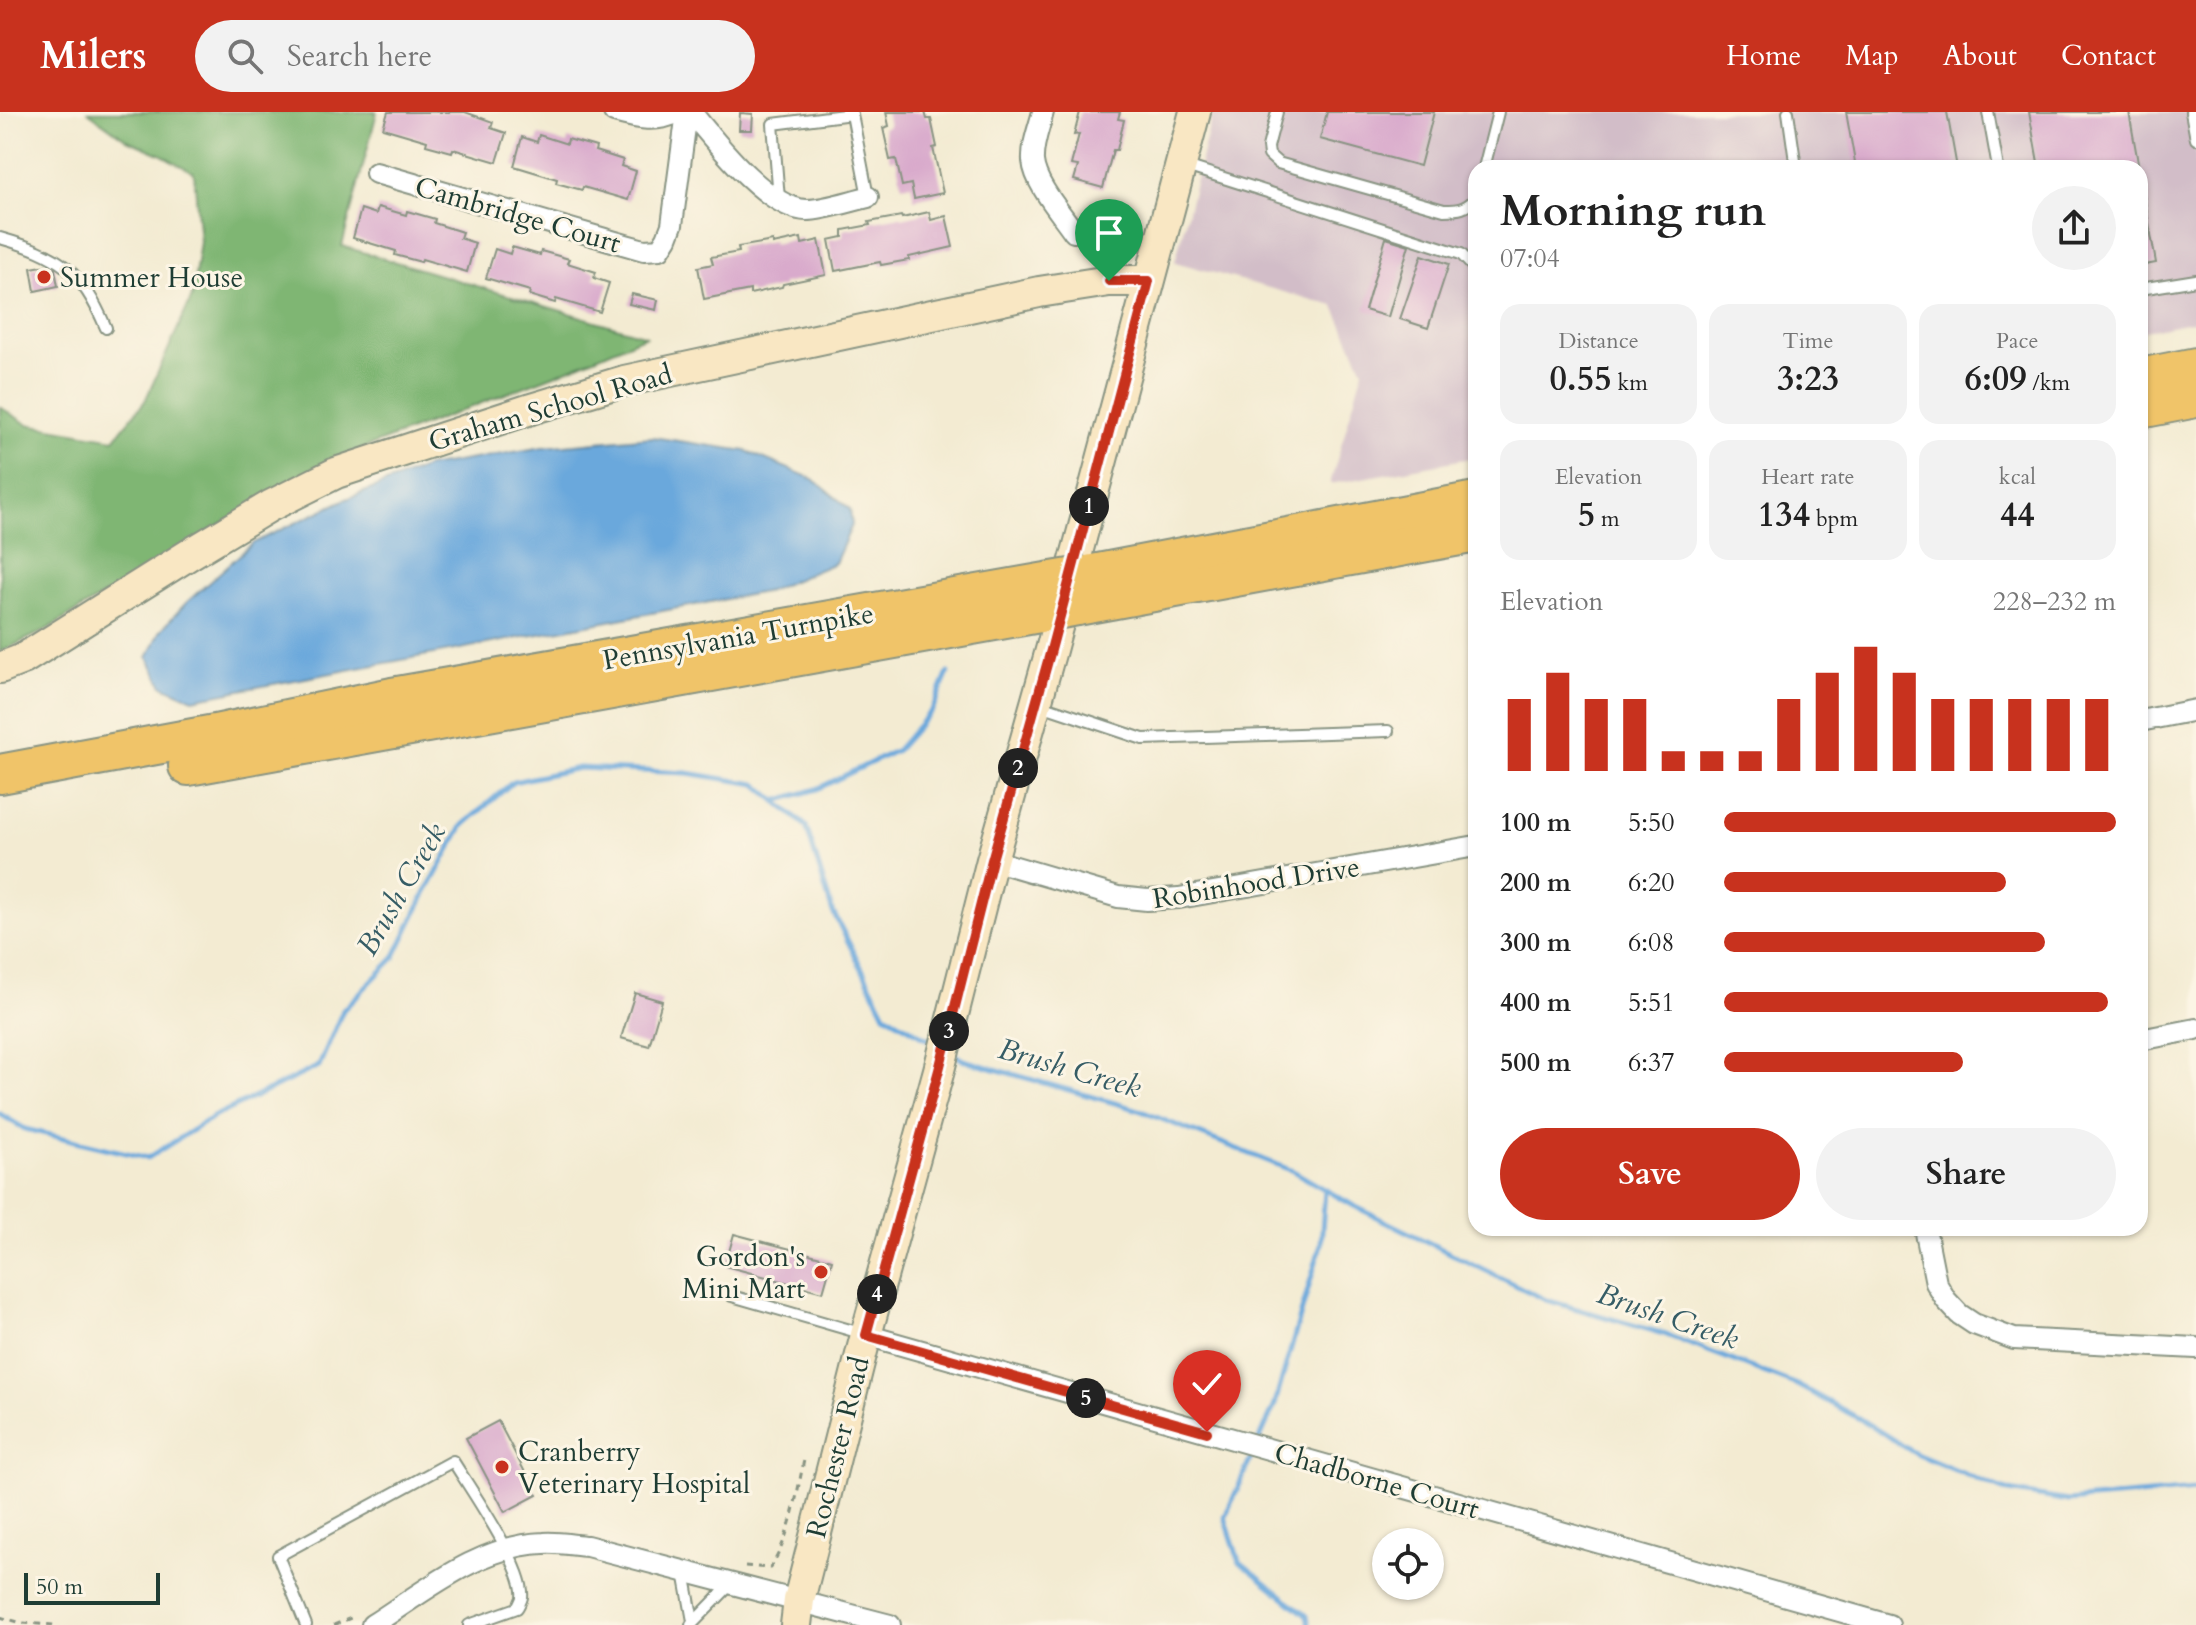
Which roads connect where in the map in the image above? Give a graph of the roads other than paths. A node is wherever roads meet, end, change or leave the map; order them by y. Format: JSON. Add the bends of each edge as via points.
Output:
{"nodes":[{"id":1,"x":614,"y":112,"type":"edge"},
{"id":2,"x":679,"y":112,"type":"edge"},
{"id":3,"x":689,"y":112,"type":"edge"},
{"id":4,"x":1043,"y":112,"type":"edge"},
{"id":5,"x":1195,"y":112,"type":"edge"},
{"id":6,"x":1277,"y":112,"type":"edge"},
{"id":7,"x":1498,"y":112,"type":"edge"},
{"id":8,"x":1788,"y":112,"type":"edge"},
{"id":9,"x":1988,"y":112,"type":"edge"},
{"id":10,"x":2191,"y":112,"type":"edge"},
{"id":11,"x":2196,"y":139,"type":"edge"},
{"id":12,"x":1486,"y":160,"type":"edge"},
{"id":13,"x":1795,"y":160,"type":"edge"},
{"id":14,"x":1997,"y":160,"type":"edge"},
{"id":15,"x":1181,"y":164,"type":"junction"},
{"id":16,"x":376,"y":173,"type":"dead end"},
{"id":17,"x":868,"y":197,"type":"joint"},
{"id":18,"x":779,"y":201,"type":"junction"},
{"id":19,"x":1468,"y":206,"type":"edge"},
{"id":20,"x":1074,"y":232,"type":"dead end"},
{"id":21,"x":0,"y":238,"type":"edge"},
{"id":22,"x":1468,"y":261,"type":"edge"},
{"id":23,"x":2196,"y":280,"type":"edge"},
{"id":24,"x":1149,"y":281,"type":"junction"},
{"id":25,"x":2148,"y":288,"type":"edge"},
{"id":26,"x":106,"y":328,"type":"dead end"},
{"id":27,"x":2196,"y":367,"type":"edge"},
{"id":28,"x":2148,"y":376,"type":"edge"},
{"id":29,"x":2196,"y":398,"type":"edge"},
{"id":30,"x":2148,"y":407,"type":"edge"},
{"id":31,"x":1468,"y":503,"type":"edge"},
{"id":32,"x":1468,"y":534,"type":"edge"},
{"id":33,"x":1066,"y":593,"type":"junction"},
{"id":34,"x":0,"y":668,"type":"edge"},
{"id":35,"x":1036,"y":703,"type":"junction"},
{"id":36,"x":2196,"y":710,"type":"edge"},
{"id":37,"x":2148,"y":719,"type":"edge"},
{"id":38,"x":1388,"y":731,"type":"dead end"},
{"id":39,"x":0,"y":774,"type":"edge"},
{"id":40,"x":0,"y":800,"type":"edge"},
{"id":41,"x":1468,"y":847,"type":"edge"},
{"id":42,"x":992,"y":860,"type":"junction"},
{"id":43,"x":2196,"y":1029,"type":"edge"},
{"id":44,"x":2148,"y":1038,"type":"edge"},
{"id":45,"x":1927,"y":1236,"type":"edge"},
{"id":46,"x":732,"y":1296,"type":"dead end"},
{"id":47,"x":866,"y":1335,"type":"junction"},
{"id":48,"x":2196,"y":1348,"type":"edge"},
{"id":49,"x":506,"y":1549,"type":"junction"},
{"id":50,"x":683,"y":1570,"type":"junction"},
{"id":51,"x":733,"y":1583,"type":"junction"},
{"id":52,"x":798,"y":1612,"type":"edge"},
{"id":53,"x":692,"y":1623,"type":"edge"},
{"id":54,"x":306,"y":1625,"type":"edge"},
{"id":55,"x":372,"y":1625,"type":"edge"},
{"id":56,"x":469,"y":1625,"type":"edge"},
{"id":57,"x":890,"y":1625,"type":"edge"},
{"id":58,"x":1889,"y":1625,"type":"edge"}],
"edges":[{"from":1,"to":2,"type":"street","via":[[657,120]]},
{"from":3,"to":16,"type":"street","name":"Cambridge Court","via":[[672,225],[660,249],[644,250]]},
{"from":3,"to":18,"type":"street","via":[[734,164]]},
{"from":4,"to":20,"type":"street","via":[[1033,164]]},
{"from":5,"to":15,"type":"street","name":"Rochester Road"},
{"from":6,"to":19,"type":"lane","via":[[1268,147],[1278,163],[1444,210]]},
{"from":7,"to":12,"type":"lane"},
{"from":8,"to":13,"type":"lane"},
{"from":9,"to":14,"type":"lane"},
{"from":10,"to":11,"type":"lane"},
{"from":15,"to":22,"type":"lane","via":[[1461,254]]},
{"from":15,"to":24,"type":"street","name":"Rochester Road"},
{"from":17,"to":18,"type":"street","via":[[807,210]]},
{"from":17,"to":18,"type":"lane","via":[[852,114],[773,124]]},
{"from":21,"to":26,"type":"lane","via":[[64,265],[94,300]]},
{"from":23,"to":25,"type":"lane"},
{"from":24,"to":34,"type":"street","name":"Graham School Road","via":[[1039,292],[624,381],[351,467],[270,506],[23,659]]},
{"from":24,"to":35,"type":"street","name":"Rochester Road"},
{"from":27,"to":28,"type":"highway"},
{"from":29,"to":30,"type":"highway"},
{"from":31,"to":33,"type":"highway","name":"Pennsylvania Turnpike"},
{"from":32,"to":33,"type":"highway","name":"Pennsylvania Turnpike"},
{"from":33,"to":39,"type":"highway","name":"Pennsylvania Turnpike","via":[[392,697]]},
{"from":33,"to":40,"type":"highway","name":"Pennsylvania Turnpike"},
{"from":35,"to":38,"type":"lane","via":[[1143,739]]},
{"from":35,"to":42,"type":"street","name":"Rochester Road"},
{"from":36,"to":37,"type":"street"},
{"from":41,"to":42,"type":"street","name":"Robinhood Drive","via":[[1147,900],[1118,897]]},
{"from":42,"to":47,"type":"street","name":"Rochester Road"},
{"from":43,"to":44,"type":"street"},
{"from":45,"to":48,"type":"street","via":[[1936,1283],[1946,1300],[1974,1324],[2014,1339]]},
{"from":46,"to":47,"type":"lane"},
{"from":47,"to":52,"type":"street","name":"Rochester Road"},
{"from":47,"to":58,"type":"street","name":"Chadborne Court"},
{"from":49,"to":50,"type":"street","via":[[544,1542],[587,1546]]},
{"from":49,"to":54,"type":"lane","via":[[453,1461],[278,1556]]},
{"from":49,"to":55,"type":"street","via":[[464,1566]]},
{"from":49,"to":56,"type":"lane","via":[[523,1598],[517,1608]]},
{"from":50,"to":51,"type":"street"},
{"from":50,"to":53,"type":"lane"},
{"from":51,"to":52,"type":"street"},
{"from":51,"to":53,"type":"lane"},
{"from":52,"to":57,"type":"street"}]}
